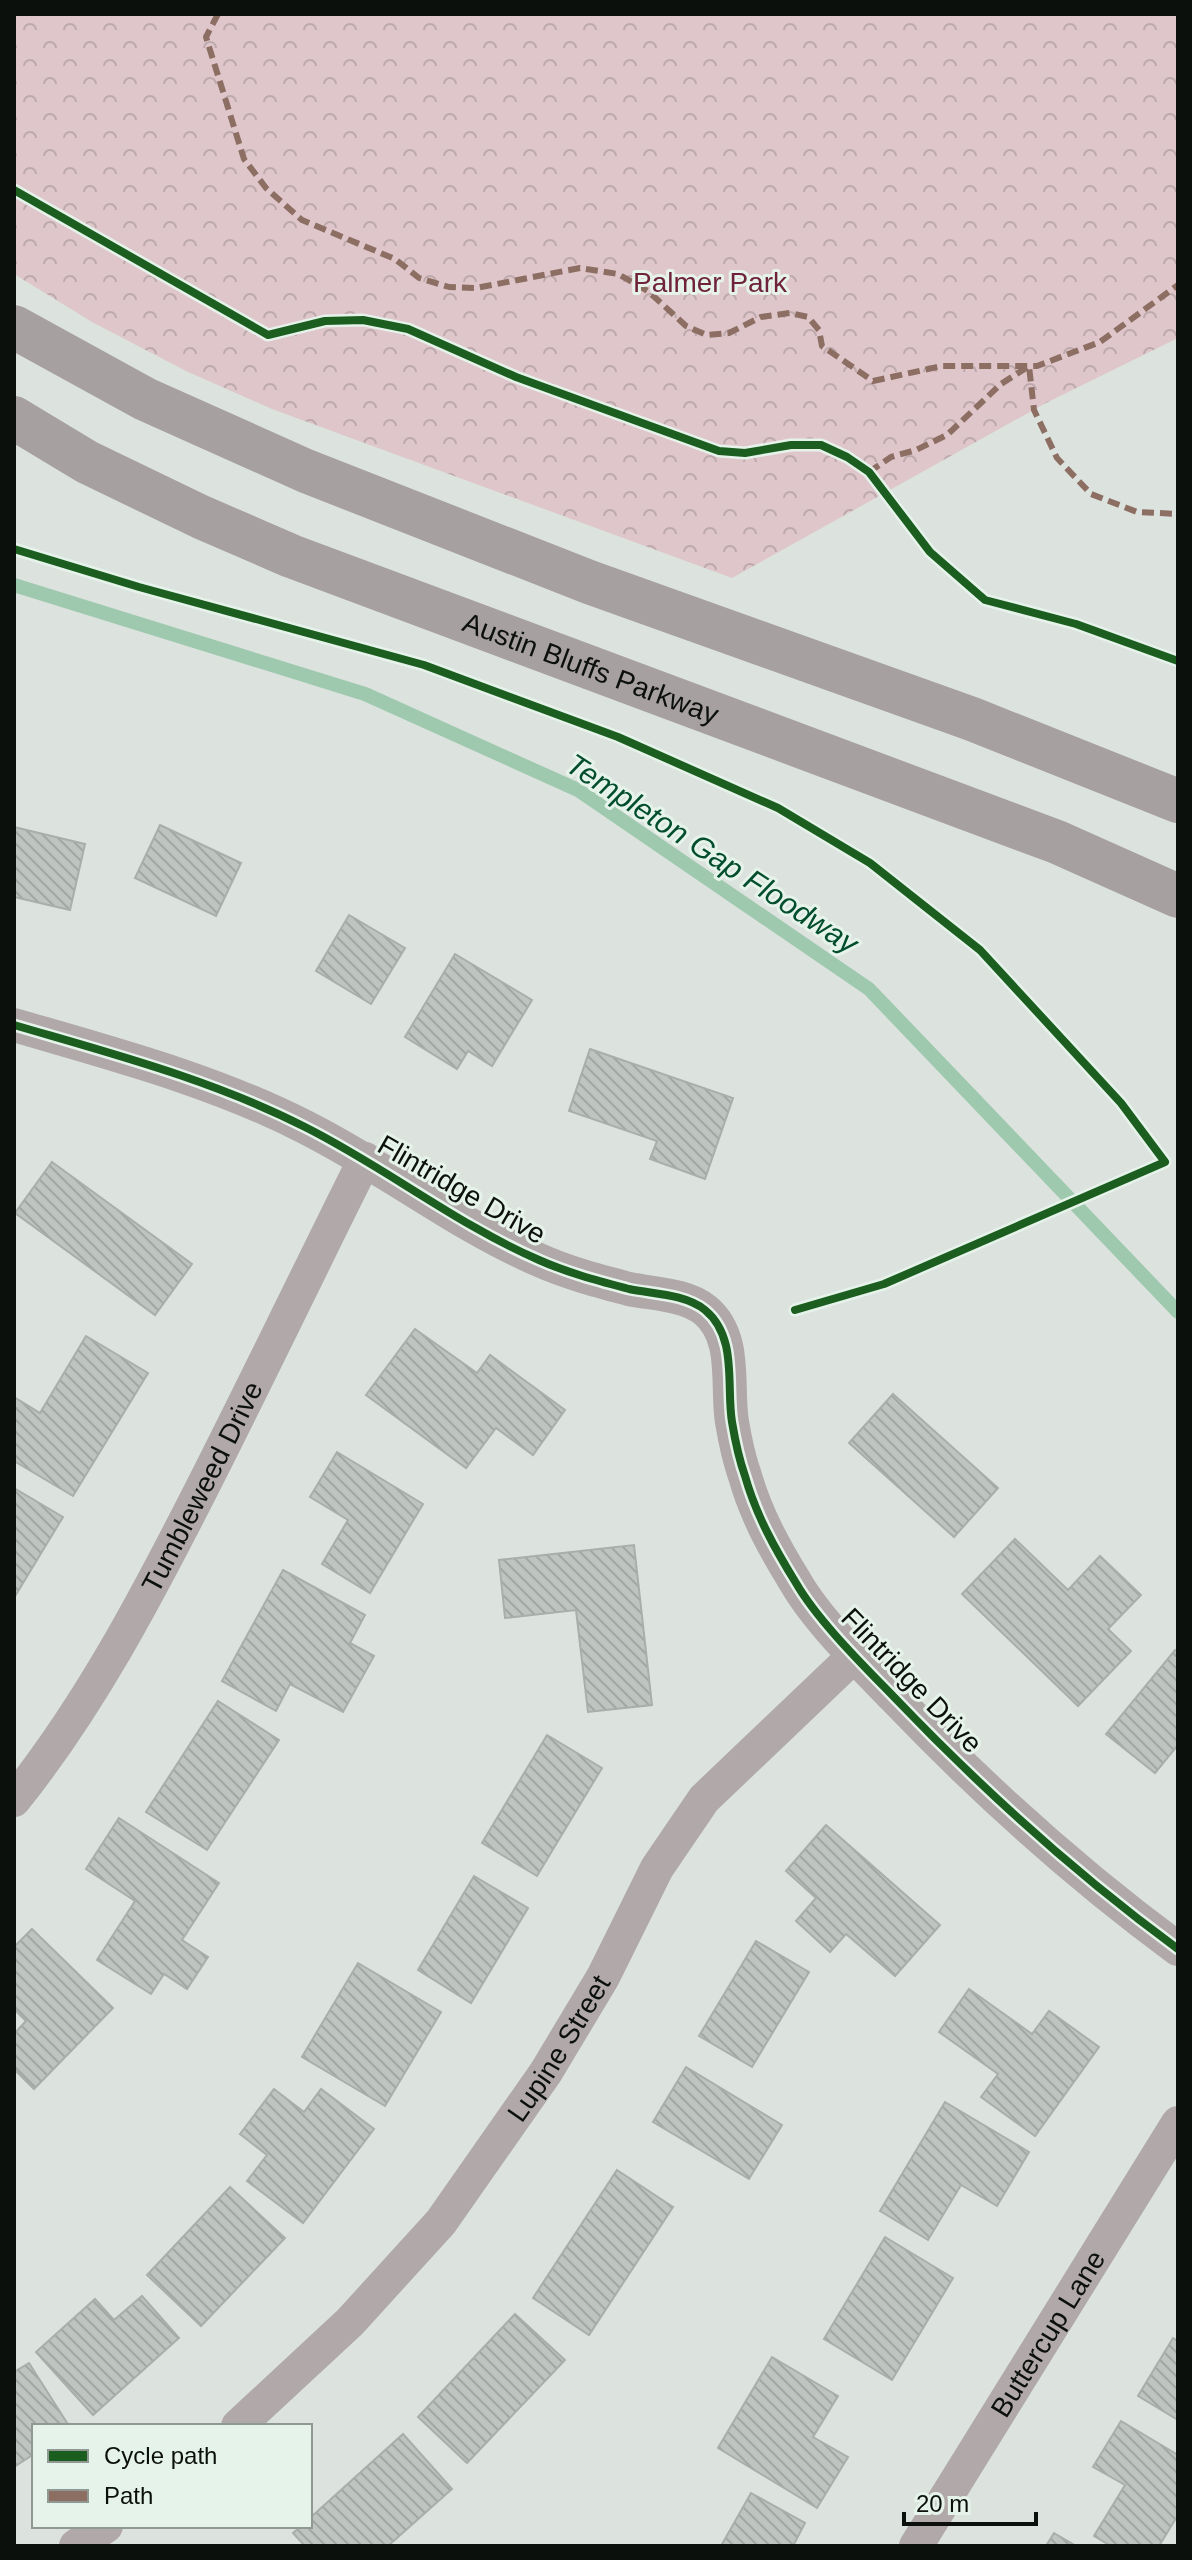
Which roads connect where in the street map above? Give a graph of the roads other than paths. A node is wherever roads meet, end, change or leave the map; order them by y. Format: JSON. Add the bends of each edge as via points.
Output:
{"nodes":[{"id":1,"x":14,"y":327,"type":"edge"},
{"id":2,"x":14,"y":418,"type":"edge"},
{"id":3,"x":1178,"y":801,"type":"edge"},
{"id":4,"x":1169,"y":894,"type":"edge"},
{"id":5,"x":14,"y":1025,"type":"edge"},
{"id":6,"x":365,"y":1159,"type":"junction"},
{"id":7,"x":854,"y":1656,"type":"junction"},
{"id":8,"x":14,"y":1800,"type":"edge"},
{"id":9,"x":1178,"y":1949,"type":"edge"},
{"id":10,"x":1178,"y":2123,"type":"edge"},
{"id":11,"x":240,"y":2424,"type":"edge"},
{"id":12,"x":103,"y":2528,"type":"edge"},
{"id":13,"x":76,"y":2546,"type":"edge"},
{"id":14,"x":916,"y":2546,"type":"edge"}],
"edges":[{"from":1,"to":3,"type":"main road","via":[[145,399],[306,471]]},
{"from":2,"to":4,"type":"main road","name":"Austin Bluffs Parkway","via":[[87,462],[291,556],[1057,842]]},
{"from":5,"to":6,"type":"street","name":"Flintridge Drive","via":[[228,1092]]},
{"from":6,"to":7,"type":"street","name":"Flintridge Drive","via":[[487,1235],[539,1260],[581,1276],[684,1300],[705,1311],[727,1347],[732,1420],[763,1527],[799,1589]]},
{"from":6,"to":8,"type":"street","name":"Tumbleweed Drive","via":[[147,1595],[96,1684]]},
{"from":7,"to":9,"type":"street","name":"Flintridge Drive","via":[[1038,1835]]},
{"from":7,"to":11,"type":"street","name":"Lupine Street","via":[[704,1799],[657,1868],[603,1977],[546,2072],[441,2222],[350,2322]]},
{"from":10,"to":14,"type":"street","name":"Buttercup Lane"},
{"from":12,"to":13,"type":"street"}]}
